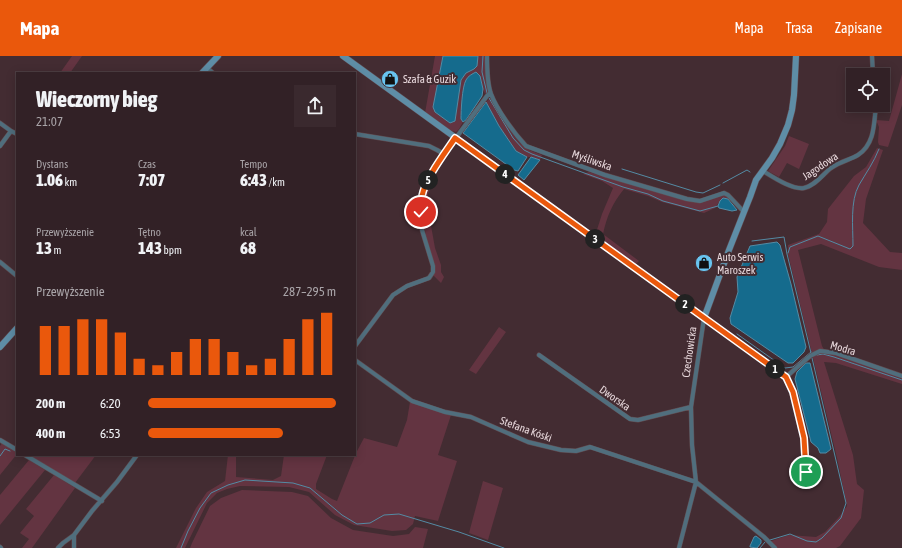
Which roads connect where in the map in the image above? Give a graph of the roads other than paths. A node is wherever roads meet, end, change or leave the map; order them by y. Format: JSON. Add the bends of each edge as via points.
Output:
{"nodes":[{"id":1,"x":218,"y":56,"type":"edge"},
{"id":2,"x":343,"y":56,"type":"edge"},
{"id":3,"x":487,"y":56,"type":"edge"},
{"id":4,"x":796,"y":56,"type":"edge"},
{"id":5,"x":872,"y":56,"type":"edge"},
{"id":6,"x":207,"y":68,"type":"junction"},
{"id":7,"x":873,"y":68,"type":"edge"},
{"id":8,"x":203,"y":72,"type":"edge"},
{"id":9,"x":212,"y":72,"type":"edge"},
{"id":10,"x":490,"y":93,"type":"junction"},
{"id":11,"x":875,"y":112,"type":"edge"},
{"id":12,"x":0,"y":123,"type":"edge"},
{"id":13,"x":11,"y":131,"type":"junction"},
{"id":14,"x":16,"y":134,"type":"edge"},
{"id":15,"x":356,"y":134,"type":"edge"},
{"id":16,"x":455,"y":138,"type":"junction"},
{"id":17,"x":0,"y":146,"type":"edge"},
{"id":18,"x":444,"y":154,"type":"junction"},
{"id":19,"x":763,"y":171,"type":"junction"},
{"id":20,"x":744,"y":212,"type":"junction"},
{"id":21,"x":0,"y":262,"type":"edge"},
{"id":22,"x":16,"y":275,"type":"edge"},
{"id":23,"x":704,"y":318,"type":"junction"},
{"id":24,"x":16,"y":329,"type":"edge"},
{"id":25,"x":356,"y":345,"type":"edge"},
{"id":26,"x":0,"y":346,"type":"edge"},
{"id":27,"x":539,"y":355,"type":"dead end"},
{"id":28,"x":356,"y":361,"type":"edge"},
{"id":29,"x":902,"y":376,"type":"edge"},
{"id":30,"x":786,"y":377,"type":"junction"},
{"id":31,"x":691,"y":407,"type":"junction"},
{"id":32,"x":0,"y":440,"type":"edge"},
{"id":33,"x":16,"y":449,"type":"edge"},
{"id":34,"x":27,"y":456,"type":"edge"},
{"id":35,"x":136,"y":456,"type":"edge"},
{"id":36,"x":806,"y":472,"type":"dead end"},
{"id":37,"x":696,"y":482,"type":"junction"},
{"id":38,"x":102,"y":501,"type":"junction"},
{"id":39,"x":74,"y":535,"type":"junction"},
{"id":40,"x":58,"y":548,"type":"edge"},
{"id":41,"x":74,"y":548,"type":"edge"},
{"id":42,"x":680,"y":548,"type":"edge"},
{"id":43,"x":775,"y":548,"type":"edge"}],
"edges":[{"from":1,"to":6,"type":"street"},
{"from":2,"to":16,"type":"street"},
{"from":3,"to":10,"type":"street","name":"Myśliwska"},
{"from":4,"to":19,"type":"street","name":"Czechowicka","via":[[794,95],[788,125],[780,144]]},
{"from":5,"to":7,"type":"street"},
{"from":6,"to":8,"type":"street"},
{"from":6,"to":9,"type":"street"},
{"from":10,"to":16,"type":"street"},
{"from":10,"to":20,"type":"street","name":"Myśliwska","via":[[518,138],[526,146],[605,175],[687,199],[700,201],[724,193]]},
{"from":11,"to":19,"type":"street","name":"Jagodowa","via":[[873,133],[866,148],[858,155],[838,163],[813,184],[805,188],[795,187]]},
{"from":12,"to":13,"type":"street"},
{"from":13,"to":14,"type":"street"},
{"from":13,"to":17,"type":"street"},
{"from":15,"to":18,"type":"street","via":[[429,146]]},
{"from":16,"to":18,"type":"street"},
{"from":16,"to":23,"type":"street"},
{"from":18,"to":25,"type":"street","via":[[426,183],[422,195],[422,230],[433,272],[429,278],[407,286],[393,295]]},
{"from":19,"to":20,"type":"street","name":"Czechowicka","via":[[756,180]]},
{"from":20,"to":23,"type":"street","name":"Czechowicka"},
{"from":21,"to":22,"type":"street"},
{"from":23,"to":30,"type":"street"},
{"from":23,"to":31,"type":"street","name":"Czechowicka"},
{"from":24,"to":26,"type":"street"},
{"from":27,"to":31,"type":"street","name":"Dworska","via":[[630,419],[638,420]]},
{"from":28,"to":37,"type":"street","name":"Stefana Kóski","via":[[412,401],[471,418],[528,442],[561,450],[576,451],[590,447]]},
{"from":29,"to":30,"type":"street","name":"Modra","via":[[836,353],[820,351],[810,356]]},
{"from":30,"to":36,"type":"street","via":[[793,392],[804,438]]},
{"from":31,"to":37,"type":"street","name":"Czechowicka"},
{"from":32,"to":33,"type":"street"},
{"from":34,"to":38,"type":"street"},
{"from":35,"to":38,"type":"street"},
{"from":37,"to":42,"type":"street","name":"Czechowicka"},
{"from":37,"to":43,"type":"street","name":"Stefana Kóski"},
{"from":38,"to":39,"type":"street"},
{"from":39,"to":40,"type":"street"},
{"from":39,"to":41,"type":"street"}]}
